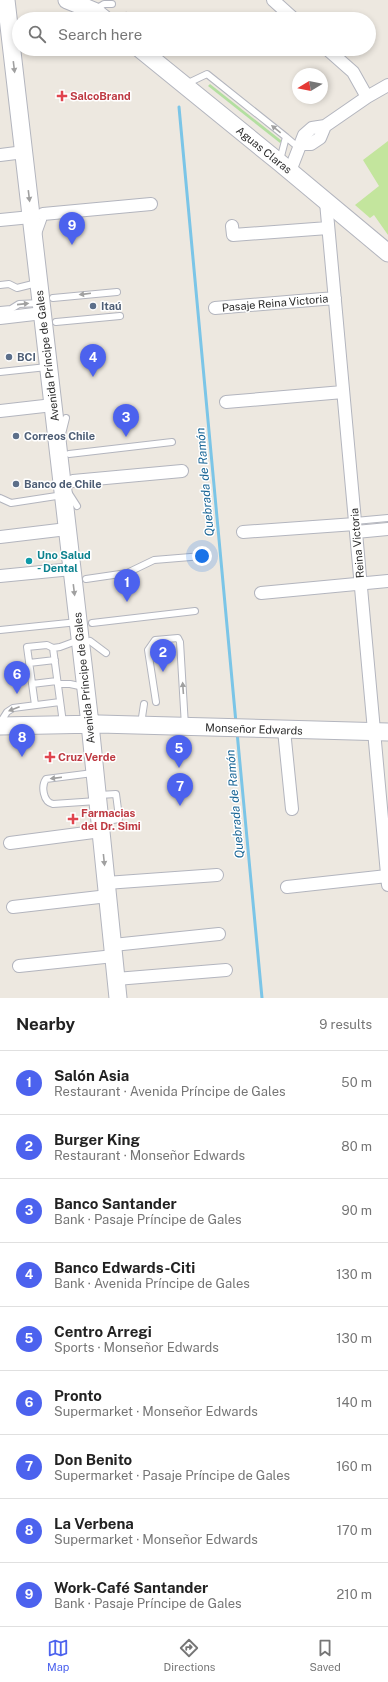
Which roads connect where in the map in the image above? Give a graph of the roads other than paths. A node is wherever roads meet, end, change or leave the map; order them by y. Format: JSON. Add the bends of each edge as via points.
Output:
{"nodes":[{"id":1,"x":7,"y":0,"type":"edge"},
{"id":2,"x":67,"y":0,"type":"edge"},
{"id":3,"x":273,"y":0,"type":"edge"},
{"id":4,"x":100,"y":9,"type":"edge"},
{"id":5,"x":286,"y":12,"type":"edge"},
{"id":6,"x":149,"y":56,"type":"edge"},
{"id":7,"x":335,"y":56,"type":"edge"},
{"id":8,"x":388,"y":84,"type":"edge"},
{"id":9,"x":185,"y":85,"type":"junction"},
{"id":10,"x":367,"y":97,"type":"junction"},
{"id":11,"x":286,"y":137,"type":"junction"},
{"id":12,"x":300,"y":146,"type":"junction"},
{"id":13,"x":24,"y":152,"type":"junction"},
{"id":14,"x":0,"y":155,"type":"edge"},
{"id":15,"x":285,"y":166,"type":"junction"},
{"id":16,"x":326,"y":202,"type":"junction"},
{"id":17,"x":151,"y":204,"type":"dead end"},
{"id":18,"x":39,"y":217,"type":"junction"},
{"id":19,"x":0,"y":220,"type":"edge"},
{"id":20,"x":232,"y":226,"type":"dead end"},
{"id":21,"x":328,"y":228,"type":"junction"},
{"id":22,"x":388,"y":253,"type":"edge"},
{"id":23,"x":0,"y":285,"type":"edge"},
{"id":24,"x":117,"y":292,"type":"dead end"},
{"id":25,"x":47,"y":297,"type":"junction"},
{"id":26,"x":334,"y":298,"type":"junction"},
{"id":27,"x":214,"y":308,"type":"dead end"},
{"id":28,"x":0,"y":310,"type":"edge"},
{"id":29,"x":120,"y":316,"type":"dead end"},
{"id":30,"x":0,"y":318,"type":"edge"},
{"id":31,"x":49,"y":366,"type":"junction"},
{"id":32,"x":0,"y":372,"type":"edge"},
{"id":33,"x":343,"y":392,"type":"junction"},
{"id":34,"x":226,"y":402,"type":"dead end"},
{"id":35,"x":53,"y":405,"type":"junction"},
{"id":36,"x":0,"y":411,"type":"edge"},
{"id":37,"x":66,"y":418,"type":"dead end"},
{"id":38,"x":172,"y":442,"type":"dead end"},
{"id":39,"x":64,"y":451,"type":"junction"},
{"id":40,"x":182,"y":471,"type":"dead end"},
{"id":41,"x":66,"y":488,"type":"junction"},
{"id":42,"x":0,"y":498,"type":"edge"},
{"id":43,"x":77,"y":506,"type":"dead end"},
{"id":44,"x":388,"y":518,"type":"edge"},
{"id":45,"x":355,"y":526,"type":"junction"},
{"id":46,"x":67,"y":529,"type":"junction"},
{"id":47,"x":388,"y":529,"type":"edge"},
{"id":48,"x":243,"y":532,"type":"dead end"},
{"id":49,"x":0,"y":537,"type":"edge"},
{"id":50,"x":203,"y":556,"type":"dead end"},
{"id":51,"x":79,"y":574,"type":"junction"},
{"id":52,"x":0,"y":576,"type":"edge"},
{"id":53,"x":388,"y":581,"type":"edge"},
{"id":54,"x":360,"y":584,"type":"junction"},
{"id":55,"x":261,"y":593,"type":"dead end"},
{"id":56,"x":195,"y":611,"type":"dead end"},
{"id":57,"x":85,"y":622,"type":"junction"},
{"id":58,"x":0,"y":630,"type":"edge"},
{"id":59,"x":85,"y":640,"type":"junction"},
{"id":60,"x":53,"y":648,"type":"junction"},
{"id":61,"x":106,"y":653,"type":"dead end"},
{"id":62,"x":55,"y":660,"type":"junction"},
{"id":63,"x":29,"y":663,"type":"junction"},
{"id":64,"x":58,"y":683,"type":"junction"},
{"id":65,"x":32,"y":684,"type":"junction"},
{"id":66,"x":86,"y":687,"type":"junction"},
{"id":67,"x":60,"y":702,"type":"junction"},
{"id":68,"x":156,"y":702,"type":"dead end"},
{"id":69,"x":144,"y":704,"type":"dead end"},
{"id":70,"x":35,"y":705,"type":"junction"},
{"id":71,"x":90,"y":724,"type":"junction"},
{"id":72,"x":0,"y":725,"type":"edge"},
{"id":73,"x":64,"y":725,"type":"junction"},
{"id":74,"x":141,"y":726,"type":"junction"},
{"id":75,"x":185,"y":727,"type":"junction"},
{"id":76,"x":284,"y":730,"type":"junction"},
{"id":77,"x":381,"y":732,"type":"edge"},
{"id":78,"x":95,"y":772,"type":"junction"},
{"id":79,"x":98,"y":798,"type":"junction"},
{"id":80,"x":292,"y":809,"type":"dead end"},
{"id":81,"x":100,"y":827,"type":"junction"},
{"id":82,"x":10,"y":843,"type":"dead end"},
{"id":83,"x":387,"y":874,"type":"edge"},
{"id":84,"x":217,"y":875,"type":"dead end"},
{"id":85,"x":287,"y":886,"type":"dead end"},
{"id":86,"x":107,"y":890,"type":"junction"},
{"id":87,"x":12,"y":907,"type":"dead end"},
{"id":88,"x":218,"y":934,"type":"dead end"},
{"id":89,"x":113,"y":951,"type":"junction"},
{"id":90,"x":19,"y":966,"type":"dead end"},
{"id":91,"x":226,"y":970,"type":"dead end"},
{"id":92,"x":116,"y":979,"type":"junction"},
{"id":93,"x":118,"y":998,"type":"edge"}],
"edges":[{"from":1,"to":13,"type":"main road","name":"Avenida Príncipe de Gales","one_way":true,"via":[[8,38]]},
{"from":2,"to":4,"type":"main road"},
{"from":3,"to":5,"type":"street"},
{"from":6,"to":9,"type":"main road","name":"Aguas Claras"},
{"from":7,"to":10,"type":"street","via":[[353,72]]},
{"from":8,"to":10,"type":"street"},
{"from":11,"to":9,"type":"lane","one_way":true,"via":[[207,74]]},
{"from":9,"to":15,"type":"main road","name":"Aguas Claras"},
{"from":10,"to":12,"type":"street","via":[[328,124],[320,138],[311,144]]},
{"from":11,"to":12,"type":"lane"},
{"from":11,"to":15,"type":"lane"},
{"from":12,"to":15,"type":"street"},
{"from":13,"to":14,"type":"street"},
{"from":13,"to":18,"type":"main road","name":"Avenida Príncipe de Gales","one_way":true},
{"from":15,"to":16,"type":"main road","name":"Aguas Claras"},
{"from":16,"to":21,"type":"street","name":"Reina Victoria"},
{"from":16,"to":22,"type":"main road","name":"Aguas Claras"},
{"from":17,"to":18,"type":"street"},
{"from":18,"to":19,"type":"street"},
{"from":18,"to":25,"type":"main road","name":"Avenida Príncipe de Gales","via":[[34,241]]},
{"from":20,"to":21,"type":"street","via":[[233,235]]},
{"from":21,"to":26,"type":"street","name":"Reina Victoria"},
{"from":23,"to":25,"type":"lane","via":[[9,284]]},
{"from":24,"to":25,"type":"lane","one_way":true},
{"from":28,"to":25,"type":"lane","one_way":true},
{"from":25,"to":29,"type":"lane"},
{"from":25,"to":30,"type":"street"},
{"from":25,"to":31,"type":"main road","name":"Avenida Príncipe de Gales"},
{"from":26,"to":27,"type":"street","name":"Pasaje Reina Victoria"},
{"from":26,"to":33,"type":"street","name":"Reina Victoria"},
{"from":31,"to":32,"type":"lane"},
{"from":31,"to":35,"type":"main road","name":"Avenida Príncipe de Gales"},
{"from":33,"to":34,"type":"street"},
{"from":33,"to":45,"type":"street","name":"Reina Victoria"},
{"from":35,"to":36,"type":"street"},
{"from":35,"to":39,"type":"main road","name":"Avenida Príncipe de Gales"},
{"from":37,"to":39,"type":"lane"},
{"from":38,"to":39,"type":"lane"},
{"from":39,"to":41,"type":"main road","name":"Avenida Príncipe de Gales"},
{"from":40,"to":41,"type":"street"},
{"from":41,"to":42,"type":"lane","via":[[11,503]]},
{"from":41,"to":43,"type":"lane"},
{"from":41,"to":46,"type":"main road","name":"Avenida Príncipe de Gales"},
{"from":44,"to":45,"type":"lane"},
{"from":45,"to":47,"type":"street"},
{"from":45,"to":48,"type":"street"},
{"from":45,"to":54,"type":"street","name":"Reina Victoria"},
{"from":46,"to":49,"type":"street"},
{"from":46,"to":51,"type":"main road","name":"Avenida Príncipe de Gales"},
{"from":50,"to":51,"type":"lane","via":[[154,560],[127,573]]},
{"from":51,"to":52,"type":"street"},
{"from":51,"to":57,"type":"main road","name":"Avenida Príncipe de Gales","one_way":true},
{"from":53,"to":54,"type":"street"},
{"from":54,"to":55,"type":"street"},
{"from":54,"to":77,"type":"street","name":"Reina Victoria"},
{"from":56,"to":57,"type":"lane"},
{"from":57,"to":58,"type":"lane"},
{"from":57,"to":59,"type":"main road","name":"Avenida Príncipe de Gales"},
{"from":59,"to":60,"type":"lane"},
{"from":59,"to":61,"type":"lane"},
{"from":59,"to":66,"type":"main road","name":"Avenida Príncipe de Gales"},
{"from":60,"to":62,"type":"lane"},
{"from":60,"to":63,"type":"lane","via":[[47,645],[27,647]]},
{"from":62,"to":63,"type":"lane"},
{"from":62,"to":64,"type":"lane"},
{"from":63,"to":65,"type":"lane"},
{"from":64,"to":65,"type":"lane"},
{"from":64,"to":66,"type":"lane"},
{"from":64,"to":67,"type":"lane"},
{"from":65,"to":70,"type":"lane"},
{"from":66,"to":71,"type":"main road","name":"Avenida Príncipe de Gales"},
{"from":67,"to":70,"type":"lane"},
{"from":67,"to":73,"type":"lane"},
{"from":75,"to":68,"type":"lane","one_way":true,"via":[[178,638],[155,640],[148,650]]},
{"from":69,"to":74,"type":"lane"},
{"from":70,"to":72,"type":"lane","one_way":true,"via":[[13,708],[7,712]]},
{"from":71,"to":73,"type":"main road","name":"Monseñor Edwards"},
{"from":71,"to":74,"type":"main road","name":"Monseñor Edwards"},
{"from":71,"to":78,"type":"main road","name":"Avenida Príncipe de Gales"},
{"from":72,"to":73,"type":"main road","name":"Monseñor Edwards"},
{"from":74,"to":75,"type":"main road","name":"Monseñor Edwards"},
{"from":75,"to":76,"type":"main road","name":"Monseñor Edwards"},
{"from":76,"to":77,"type":"main road","name":"Monseñor Edwards"},
{"from":76,"to":80,"type":"street"},
{"from":77,"to":83,"type":"street","name":"Reina Victoria"},
{"from":78,"to":79,"type":"main road","name":"Avenida Príncipe de Gales"},
{"from":78,"to":79,"type":"lane","one_way":true,"via":[[46,779],[43,784],[45,799],[49,803]]},
{"from":79,"to":81,"type":"main road","name":"Avenida Príncipe de Gales"},
{"from":81,"to":82,"type":"street"},
{"from":81,"to":86,"type":"main road","name":"Avenida Príncipe de Gales","one_way":true},
{"from":83,"to":85,"type":"street"},
{"from":84,"to":86,"type":"street"},
{"from":86,"to":87,"type":"street"},
{"from":86,"to":89,"type":"main road","name":"Avenida Príncipe de Gales"},
{"from":88,"to":89,"type":"street"},
{"from":89,"to":90,"type":"street"},
{"from":89,"to":92,"type":"main road","name":"Avenida Príncipe de Gales"},
{"from":91,"to":92,"type":"street"},
{"from":92,"to":93,"type":"main road","name":"Avenida Príncipe de Gales"}]}
